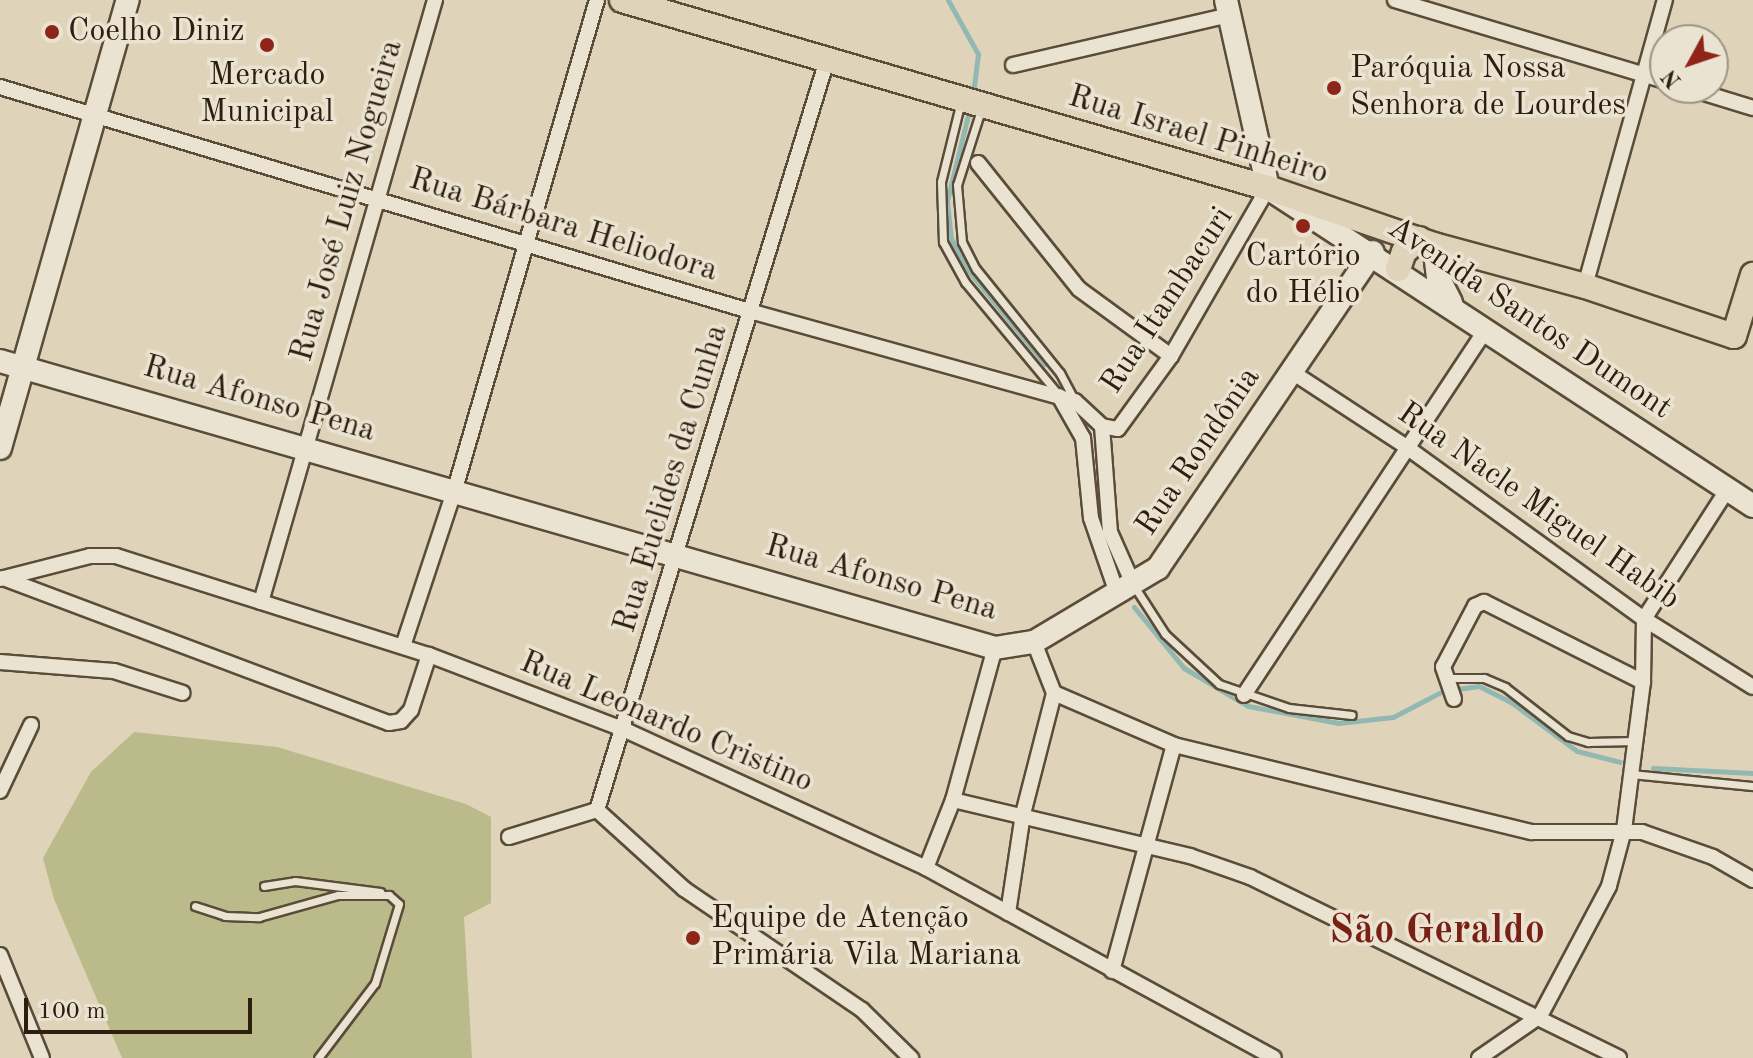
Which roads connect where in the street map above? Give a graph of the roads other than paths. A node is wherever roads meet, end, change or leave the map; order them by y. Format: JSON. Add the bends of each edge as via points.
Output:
{"nodes":[{"id":1,"x":128,"y":0,"type":"edge"},
{"id":2,"x":435,"y":0,"type":"edge"},
{"id":3,"x":597,"y":0,"type":"edge"},
{"id":4,"x":622,"y":0,"type":"edge"},
{"id":5,"x":1395,"y":0,"type":"edge"},
{"id":6,"x":1665,"y":0,"type":"edge"},
{"id":7,"x":1434,"y":4,"type":"edge"},
{"id":8,"x":1228,"y":7,"type":"edge"},
{"id":9,"x":827,"y":60,"type":"junction"},
{"id":10,"x":1013,"y":65,"type":"dead end"},
{"id":11,"x":1644,"y":74,"type":"junction"},
{"id":12,"x":1649,"y":76,"type":"edge"},
{"id":13,"x":0,"y":87,"type":"edge"},
{"id":14,"x":1729,"y":101,"type":"edge"},
{"id":15,"x":1753,"y":108,"type":"edge"},
{"id":16,"x":959,"y":109,"type":"dead end"},
{"id":17,"x":984,"y":112,"type":"junction"},
{"id":18,"x":94,"y":117,"type":"junction"},
{"id":19,"x":978,"y":163,"type":"dead end"},
{"id":20,"x":1268,"y":188,"type":"junction"},
{"id":21,"x":377,"y":199,"type":"junction"},
{"id":22,"x":527,"y":245,"type":"junction"},
{"id":23,"x":1430,"y":249,"type":"junction"},
{"id":24,"x":1373,"y":252,"type":"junction"},
{"id":25,"x":1405,"y":274,"type":"junction"},
{"id":26,"x":1753,"y":275,"type":"edge"},
{"id":27,"x":1585,"y":286,"type":"junction"},
{"id":28,"x":1454,"y":307,"type":"junction"},
{"id":29,"x":753,"y":312,"type":"junction"},
{"id":30,"x":1486,"y":329,"type":"junction"},
{"id":31,"x":1744,"y":338,"type":"edge"},
{"id":32,"x":1171,"y":356,"type":"junction"},
{"id":33,"x":0,"y":361,"type":"edge"},
{"id":34,"x":23,"y":368,"type":"junction"},
{"id":35,"x":1292,"y":372,"type":"junction"},
{"id":36,"x":1059,"y":396,"type":"junction"},
{"id":37,"x":1075,"y":401,"type":"junction"},
{"id":38,"x":1102,"y":426,"type":"junction"},
{"id":39,"x":306,"y":446,"type":"junction"},
{"id":40,"x":1405,"y":446,"type":"junction"},
{"id":41,"x":0,"y":448,"type":"edge"},
{"id":42,"x":455,"y":489,"type":"junction"},
{"id":43,"x":1727,"y":490,"type":"junction"},
{"id":44,"x":1753,"y":506,"type":"edge"},
{"id":45,"x":678,"y":553,"type":"junction"},
{"id":46,"x":1,"y":578,"type":"edge"},
{"id":47,"x":1125,"y":588,"type":"junction"},
{"id":48,"x":261,"y":602,"type":"junction"},
{"id":49,"x":1644,"y":619,"type":"junction"},
{"id":50,"x":1034,"y":642,"type":"junction"},
{"id":51,"x":403,"y":646,"type":"junction"},
{"id":52,"x":995,"y":648,"type":"junction"},
{"id":53,"x":429,"y":655,"type":"junction"},
{"id":54,"x":0,"y":662,"type":"edge"},
{"id":55,"x":1446,"y":678,"type":"junction"},
{"id":56,"x":1643,"y":682,"type":"junction"},
{"id":57,"x":1753,"y":687,"type":"edge"},
{"id":58,"x":183,"y":693,"type":"dead end"},
{"id":59,"x":1054,"y":693,"type":"junction"},
{"id":60,"x":1244,"y":695,"type":"junction"},
{"id":61,"x":1454,"y":699,"type":"dead end"},
{"id":62,"x":1352,"y":715,"type":"dead end"},
{"id":63,"x":31,"y":725,"type":"dead end"},
{"id":64,"x":623,"y":729,"type":"junction"},
{"id":65,"x":1635,"y":741,"type":"junction"},
{"id":66,"x":1174,"y":745,"type":"junction"},
{"id":67,"x":1631,"y":774,"type":"junction"},
{"id":68,"x":1753,"y":786,"type":"edge"},
{"id":69,"x":0,"y":791,"type":"edge"},
{"id":70,"x":953,"y":800,"type":"junction"},
{"id":71,"x":597,"y":810,"type":"junction"},
{"id":72,"x":1023,"y":814,"type":"junction"},
{"id":73,"x":1624,"y":830,"type":"junction"},
{"id":74,"x":509,"y":837,"type":"dead end"},
{"id":75,"x":1148,"y":847,"type":"junction"},
{"id":76,"x":926,"y":868,"type":"junction"},
{"id":77,"x":1753,"y":877,"type":"edge"},
{"id":78,"x":264,"y":886,"type":"dead end"},
{"id":79,"x":389,"y":895,"type":"junction"},
{"id":80,"x":195,"y":906,"type":"dead end"},
{"id":81,"x":1008,"y":913,"type":"junction"},
{"id":82,"x":0,"y":955,"type":"edge"},
{"id":83,"x":1112,"y":971,"type":"junction"},
{"id":84,"x":1540,"y":1016,"type":"junction"},
{"id":85,"x":42,"y":1058,"type":"edge"},
{"id":86,"x":318,"y":1058,"type":"edge"},
{"id":87,"x":911,"y":1058,"type":"edge"},
{"id":88,"x":1274,"y":1058,"type":"edge"},
{"id":89,"x":1479,"y":1058,"type":"edge"},
{"id":90,"x":1619,"y":1058,"type":"edge"}],
"edges":[{"from":1,"to":18,"type":"street"},
{"from":2,"to":21,"type":"street","name":"Rua José Luiz Nogueira"},
{"from":3,"to":22,"type":"street"},
{"from":4,"to":9,"type":"main road","name":"Rua Israel Pinheiro"},
{"from":5,"to":7,"type":"street"},
{"from":6,"to":11,"type":"street"},
{"from":7,"to":11,"type":"street"},
{"from":8,"to":10,"type":"street"},
{"from":8,"to":20,"type":"street"},
{"from":9,"to":17,"type":"main road","name":"Rua Israel Pinheiro"},
{"from":9,"to":29,"type":"street","name":"Rua Euclides da Cunha"},
{"from":11,"to":12,"type":"street"},
{"from":11,"to":27,"type":"street"},
{"from":13,"to":18,"type":"street","name":"Rua Bárbara Heliodora"},
{"from":14,"to":15,"type":"street"},
{"from":16,"to":36,"type":"lane","via":[[941,182],[943,242],[965,282]]},
{"from":17,"to":20,"type":"main road","name":"Rua Israel Pinheiro"},
{"from":17,"to":37,"type":"lane","via":[[957,185],[962,242],[976,269],[1060,373]]},
{"from":18,"to":21,"type":"street","name":"Rua Bárbara Heliodora"},
{"from":18,"to":34,"type":"street"},
{"from":19,"to":32,"type":"street","via":[[1079,289]]},
{"from":20,"to":23,"type":"main road","name":"Rua Israel Pinheiro"},
{"from":20,"to":24,"type":"street","name":"Avenida Santos Dumont"},
{"from":20,"to":32,"type":"street","name":"Rua Itambacuri"},
{"from":21,"to":22,"type":"street","name":"Rua Bárbara Heliodora"},
{"from":21,"to":39,"type":"street","name":"Rua José Luiz Nogueira"},
{"from":22,"to":29,"type":"street","name":"Rua Bárbara Heliodora"},
{"from":22,"to":42,"type":"street"},
{"from":23,"to":25,"type":"street"},
{"from":23,"to":25,"type":"main road","via":[[1407,248]]},
{"from":23,"to":27,"type":"main road","name":"Rua Israel Pinheiro"},
{"from":23,"to":28,"type":"street"},
{"from":24,"to":25,"type":"street","name":"Avenida Santos Dumont"},
{"from":24,"to":35,"type":"street","name":"Rua Rondônia"},
{"from":25,"to":28,"type":"street","name":"Avenida Santos Dumont"},
{"from":26,"to":31,"type":"main road"},
{"from":27,"to":31,"type":"main road","name":"Rua Israel Pinheiro"},
{"from":28,"to":30,"type":"street","name":"Avenida Santos Dumont"},
{"from":29,"to":36,"type":"street","name":"Rua Bárbara Heliodora"},
{"from":29,"to":45,"type":"street","name":"Rua Euclides da Cunha"},
{"from":30,"to":40,"type":"street"},
{"from":30,"to":43,"type":"street","name":"Avenida Santos Dumont"},
{"from":32,"to":38,"type":"street","name":"Rua Itambacuri","via":[[1118,429]]},
{"from":33,"to":34,"type":"street","name":"Rua Afonso Pena"},
{"from":34,"to":39,"type":"street","name":"Rua Afonso Pena"},
{"from":34,"to":41,"type":"street"},
{"from":35,"to":40,"type":"street","name":"Rua Nacle Miguel Habib"},
{"from":35,"to":47,"type":"street","name":"Rua Rondônia","via":[[1163,561]]},
{"from":36,"to":37,"type":"street","name":"Rua Bárbara Heliodora"},
{"from":36,"to":47,"type":"street","via":[[1083,438],[1091,518]]},
{"from":37,"to":38,"type":"street","name":"Rua Bárbara Heliodora"},
{"from":38,"to":47,"type":"street","via":[[1110,532]]},
{"from":39,"to":42,"type":"street","name":"Rua Afonso Pena"},
{"from":39,"to":48,"type":"street","name":"Rua José Luiz Nogueira"},
{"from":40,"to":49,"type":"street","name":"Rua Nacle Miguel Habib"},
{"from":40,"to":60,"type":"street"},
{"from":42,"to":45,"type":"street","name":"Rua Afonso Pena"},
{"from":42,"to":51,"type":"street"},
{"from":43,"to":44,"type":"street","name":"Avenida Santos Dumont"},
{"from":43,"to":49,"type":"street"},
{"from":45,"to":52,"type":"street","name":"Rua Afonso Pena"},
{"from":45,"to":64,"type":"street","name":"Rua Euclides da Cunha"},
{"from":46,"to":48,"type":"street","name":"Rua Leonardo Cristino","via":[[103,554]]},
{"from":46,"to":53,"type":"street","via":[[389,723],[401,721],[411,710]]},
{"from":47,"to":50,"type":"street","name":"Rua Rondônia"},
{"from":47,"to":60,"type":"lane","via":[[1191,662]]},
{"from":48,"to":51,"type":"street","name":"Rua Leonardo Cristino"},
{"from":49,"to":56,"type":"street"},
{"from":49,"to":57,"type":"street","name":"Rua Nacle Miguel Habib"},
{"from":50,"to":52,"type":"street","name":"Rua Afonso Pena"},
{"from":50,"to":59,"type":"street","name":"Rua Afonso Pena"},
{"from":51,"to":53,"type":"street","name":"Rua Leonardo Cristino"},
{"from":52,"to":70,"type":"street"},
{"from":53,"to":64,"type":"street","name":"Rua Leonardo Cristino"},
{"from":54,"to":58,"type":"street","via":[[114,671]]},
{"from":55,"to":56,"type":"street","via":[[1444,662],[1475,606],[1484,602]]},
{"from":55,"to":61,"type":"street"},
{"from":55,"to":65,"type":"lane","via":[[1484,678],[1505,687],[1568,736],[1588,742]]},
{"from":56,"to":65,"type":"street"},
{"from":59,"to":66,"type":"street"},
{"from":59,"to":72,"type":"street"},
{"from":60,"to":62,"type":"lane","via":[[1289,708]]},
{"from":63,"to":69,"type":"street"},
{"from":64,"to":71,"type":"street","name":"Rua Euclides da Cunha"},
{"from":64,"to":76,"type":"street","name":"Rua Leonardo Cristino"},
{"from":65,"to":67,"type":"street"},
{"from":66,"to":73,"type":"street","via":[[1532,832]]},
{"from":66,"to":75,"type":"street"},
{"from":67,"to":68,"type":"lane"},
{"from":67,"to":73,"type":"street"},
{"from":70,"to":72,"type":"street"},
{"from":70,"to":76,"type":"street"},
{"from":71,"to":74,"type":"street"},
{"from":71,"to":87,"type":"street","via":[[684,889],[862,1010]]},
{"from":72,"to":75,"type":"street"},
{"from":72,"to":81,"type":"street"},
{"from":73,"to":77,"type":"street","via":[[1666,838]]},
{"from":73,"to":84,"type":"street","via":[[1619,863],[1597,912]]},
{"from":75,"to":83,"type":"street"},
{"from":75,"to":84,"type":"street","via":[[1250,877]]},
{"from":76,"to":81,"type":"street","name":"Rua Leonardo Cristino"},
{"from":78,"to":79,"type":"lane","via":[[295,881],[360,886]]},
{"from":79,"to":80,"type":"lane","via":[[338,895],[259,917],[225,916]]},
{"from":79,"to":86,"type":"lane","via":[[399,904],[396,927],[375,983]]},
{"from":81,"to":83,"type":"street","name":"Rua Leonardo Cristino"},
{"from":82,"to":85,"type":"street"},
{"from":83,"to":88,"type":"street","name":"Rua Leonardo Cristino"},
{"from":84,"to":89,"type":"street"},
{"from":84,"to":90,"type":"street"}]}
